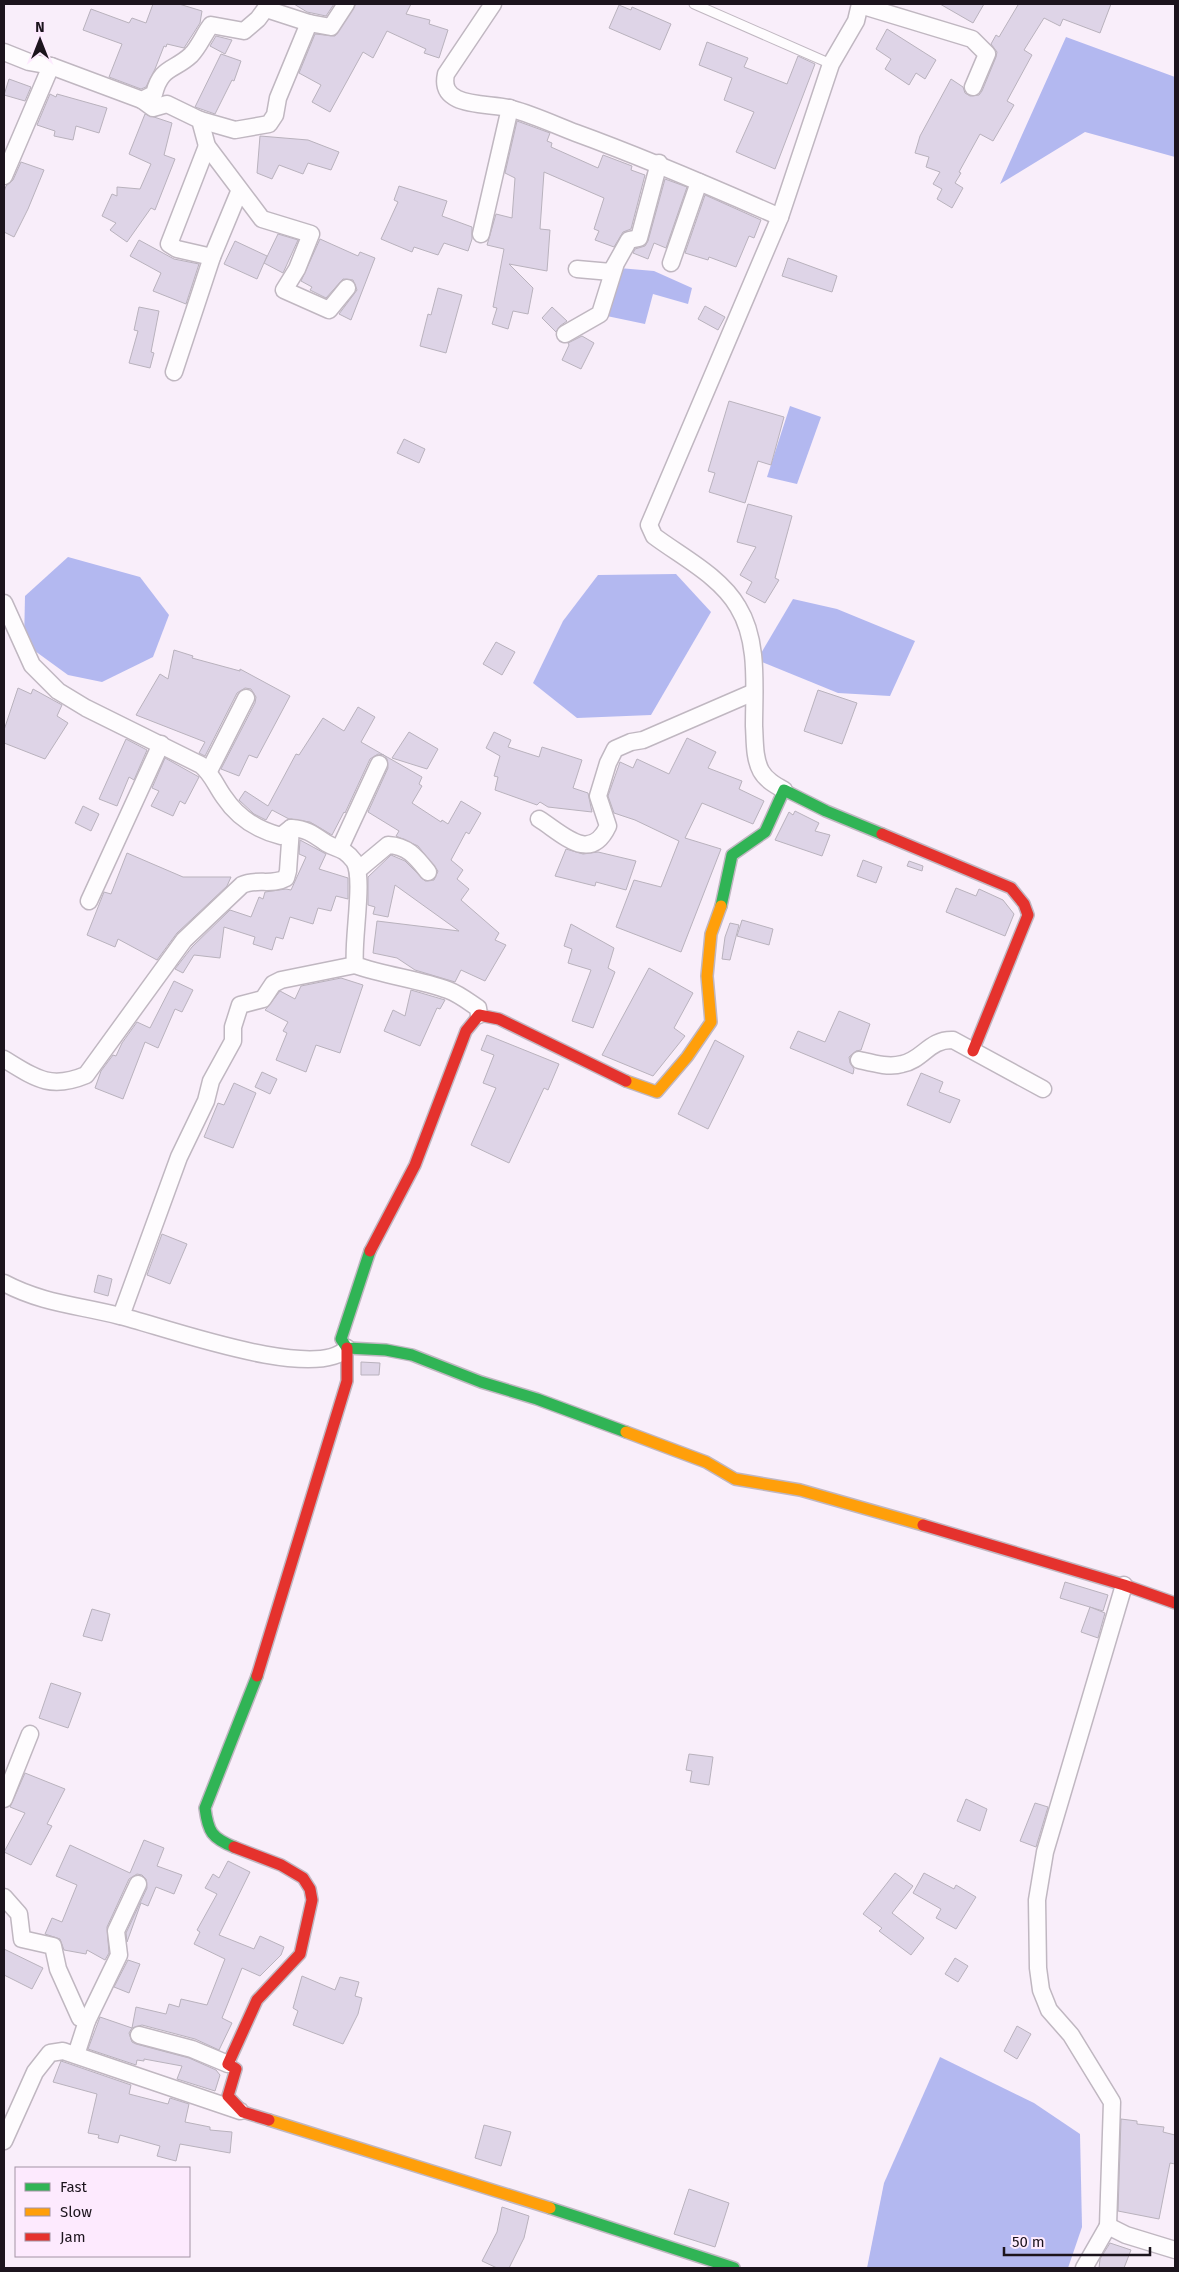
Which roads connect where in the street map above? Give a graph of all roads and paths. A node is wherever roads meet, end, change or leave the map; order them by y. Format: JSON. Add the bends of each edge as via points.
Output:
{"nodes":[{"id":1,"x":346,"y":4,"type":"edge"},
{"id":2,"x":493,"y":4,"type":"edge"},
{"id":3,"x":694,"y":4,"type":"edge"},
{"id":4,"x":860,"y":4,"type":"edge"},
{"id":5,"x":268,"y":6,"type":"edge"},
{"id":6,"x":309,"y":23,"type":"junction"},
{"id":7,"x":4,"y":52,"type":"edge"},
{"id":8,"x":832,"y":64,"type":"junction"},
{"id":9,"x":51,"y":66,"type":"junction"},
{"id":10,"x":973,"y":87,"type":"dead end"},
{"id":11,"x":142,"y":100,"type":"junction"},
{"id":12,"x":510,"y":108,"type":"junction"},
{"id":13,"x":200,"y":120,"type":"junction"},
{"id":14,"x":207,"y":146,"type":"junction"},
{"id":15,"x":659,"y":163,"type":"junction"},
{"id":16,"x":4,"y":176,"type":"edge"},
{"id":17,"x":700,"y":182,"type":"junction"},
{"id":18,"x":239,"y":192,"type":"junction"},
{"id":19,"x":780,"y":217,"type":"junction"},
{"id":20,"x":481,"y":234,"type":"dead end"},
{"id":21,"x":212,"y":257,"type":"junction"},
{"id":22,"x":671,"y":263,"type":"dead end"},
{"id":23,"x":615,"y":266,"type":"junction"},
{"id":24,"x":577,"y":269,"type":"dead end"},
{"id":25,"x":347,"y":288,"type":"dead end"},
{"id":26,"x":565,"y":334,"type":"dead end"},
{"id":27,"x":174,"y":372,"type":"dead end"},
{"id":28,"x":4,"y":602,"type":"edge"},
{"id":29,"x":754,"y":692,"type":"junction"},
{"id":30,"x":246,"y":698,"type":"dead end"},
{"id":31,"x":162,"y":744,"type":"junction"},
{"id":32,"x":379,"y":764,"type":"dead end"},
{"id":33,"x":209,"y":771,"type":"junction"},
{"id":34,"x":784,"y":790,"type":"junction"},
{"id":35,"x":539,"y":819,"type":"dead end"},
{"id":36,"x":291,"y":828,"type":"junction"},
{"id":37,"x":340,"y":848,"type":"junction"},
{"id":38,"x":358,"y":870,"type":"junction"},
{"id":39,"x":428,"y":872,"type":"dead end"},
{"id":40,"x":89,"y":901,"type":"dead end"},
{"id":41,"x":355,"y":965,"type":"junction"},
{"id":42,"x":479,"y":1015,"type":"junction"},
{"id":43,"x":973,"y":1051,"type":"junction"},
{"id":44,"x":4,"y":1059,"type":"edge"},
{"id":45,"x":859,"y":1060,"type":"dead end"},
{"id":46,"x":1043,"y":1089,"type":"dead end"},
{"id":47,"x":4,"y":1283,"type":"edge"},
{"id":48,"x":121,"y":1316,"type":"junction"},
{"id":49,"x":347,"y":1348,"type":"junction"},
{"id":50,"x":1124,"y":1585,"type":"junction"},
{"id":51,"x":1175,"y":1603,"type":"edge"},
{"id":52,"x":30,"y":1734,"type":"dead end"},
{"id":53,"x":4,"y":1799,"type":"edge"},
{"id":54,"x":138,"y":1884,"type":"dead end"},
{"id":55,"x":4,"y":1897,"type":"edge"},
{"id":56,"x":87,"y":2021,"type":"junction"},
{"id":57,"x":139,"y":2035,"type":"dead end"},
{"id":58,"x":76,"y":2055,"type":"junction"},
{"id":59,"x":228,"y":2064,"type":"junction"},
{"id":60,"x":243,"y":2112,"type":"junction"},
{"id":61,"x":4,"y":2141,"type":"edge"},
{"id":62,"x":1108,"y":2226,"type":"junction"},
{"id":63,"x":1175,"y":2250,"type":"edge"},
{"id":64,"x":734,"y":2268,"type":"edge"},
{"id":65,"x":1084,"y":2268,"type":"edge"}],
"edges":[{"from":1,"to":6,"type":"street","via":[[331,27]]},
{"from":2,"to":12,"type":"street","via":[[446,74],[444,83],[447,92],[456,98],[472,104]]},
{"from":3,"to":8,"type":"lane"},
{"from":4,"to":8,"type":"street","via":[[856,21]]},
{"from":4,"to":10,"type":"street","via":[[972,39],[987,54]]},
{"from":5,"to":6,"type":"street"},
{"from":5,"to":11,"type":"street","via":[[244,31],[211,25],[190,55],[168,70],[158,80],[154,94]]},
{"from":6,"to":13,"type":"street","via":[[269,124],[235,130]]},
{"from":7,"to":9,"type":"street"},
{"from":8,"to":19,"type":"street"},
{"from":9,"to":11,"type":"street"},
{"from":9,"to":16,"type":"street"},
{"from":11,"to":13,"type":"street","via":[[154,108],[167,104]]},
{"from":12,"to":15,"type":"street"},
{"from":12,"to":20,"type":"street"},
{"from":13,"to":14,"type":"street"},
{"from":14,"to":18,"type":"street"},
{"from":14,"to":21,"type":"street","via":[[169,244]]},
{"from":15,"to":17,"type":"street"},
{"from":15,"to":23,"type":"street","via":[[639,238],[629,240]]},
{"from":17,"to":19,"type":"street"},
{"from":17,"to":22,"type":"street"},
{"from":18,"to":21,"type":"street"},
{"from":18,"to":25,"type":"street","via":[[262,219],[311,234],[297,269],[284,290],[330,310]]},
{"from":19,"to":29,"type":"street","via":[[649,526],[654,536],[721,585],[738,607],[748,633],[754,665]]},
{"from":21,"to":27,"type":"street"},
{"from":23,"to":24,"type":"street","via":[[611,272]]},
{"from":23,"to":26,"type":"street","via":[[600,314]]},
{"from":28,"to":31,"type":"street","via":[[24,650],[41,676],[86,708]]},
{"from":29,"to":34,"type":"street","via":[[755,749],[760,770],[769,781]]},
{"from":29,"to":35,"type":"street","via":[[615,749],[598,796],[608,826],[603,838],[595,844],[586,846],[575,842]]},
{"from":30,"to":33,"type":"street"},
{"from":31,"to":33,"type":"street"},
{"from":31,"to":40,"type":"street"},
{"from":32,"to":37,"type":"street"},
{"from":33,"to":36,"type":"street","via":[[224,798],[242,819],[281,836]]},
{"from":34,"to":42,"type":"street","via":[[765,832],[732,855],[711,934],[707,976],[711,1022],[657,1092],[618,1078],[499,1019]]},
{"from":34,"to":43,"type":"street","via":[[826,811],[1011,888],[1027,907],[1028,915]]},
{"from":36,"to":37,"type":"street","via":[[305,829]]},
{"from":36,"to":44,"type":"street","via":[[286,878],[242,885],[184,940],[86,1075],[70,1082],[40,1081]]},
{"from":37,"to":38,"type":"street"},
{"from":38,"to":39,"type":"street","via":[[388,845],[406,848]]},
{"from":38,"to":41,"type":"street"},
{"from":41,"to":42,"type":"street","via":[[451,991],[478,1008]]},
{"from":41,"to":48,"type":"street","via":[[281,980],[273,984],[263,999],[240,1005],[233,1027],[233,1041],[211,1082],[206,1101],[180,1157]]},
{"from":42,"to":49,"type":"street","via":[[466,1031],[415,1165],[371,1248],[341,1339]]},
{"from":43,"to":45,"type":"street","via":[[954,1040],[942,1039],[902,1065]]},
{"from":43,"to":46,"type":"street"},
{"from":47,"to":48,"type":"street","via":[[48,1302]]},
{"from":48,"to":49,"type":"street","via":[[204,1341],[256,1352],[326,1359],[341,1355]]},
{"from":49,"to":50,"type":"street","via":[[412,1355],[706,1462],[738,1482],[782,1486],[831,1498]]},
{"from":49,"to":59,"type":"street","via":[[347,1381],[263,1660],[205,1808],[207,1825],[217,1840],[281,1865],[303,1878],[312,1900],[300,1954],[256,2000]]},
{"from":50,"to":51,"type":"street"},
{"from":50,"to":62,"type":"street","via":[[1045,1852],[1037,1900],[1040,1990],[1048,2010],[1071,2035],[1112,2102]]},
{"from":52,"to":53,"type":"street"},
{"from":54,"to":56,"type":"street","via":[[116,1931],[119,1955]]},
{"from":55,"to":56,"type":"street","via":[[19,1914],[22,1939],[53,1946],[58,1969],[80,2018]]},
{"from":56,"to":58,"type":"street"},
{"from":57,"to":59,"type":"street","via":[[192,2048]]},
{"from":58,"to":60,"type":"street"},
{"from":58,"to":61,"type":"street","via":[[63,2051],[50,2053],[35,2072]]},
{"from":59,"to":60,"type":"street","via":[[236,2069],[228,2096]]},
{"from":60,"to":64,"type":"street"},
{"from":62,"to":63,"type":"street"},
{"from":62,"to":65,"type":"street"}]}
